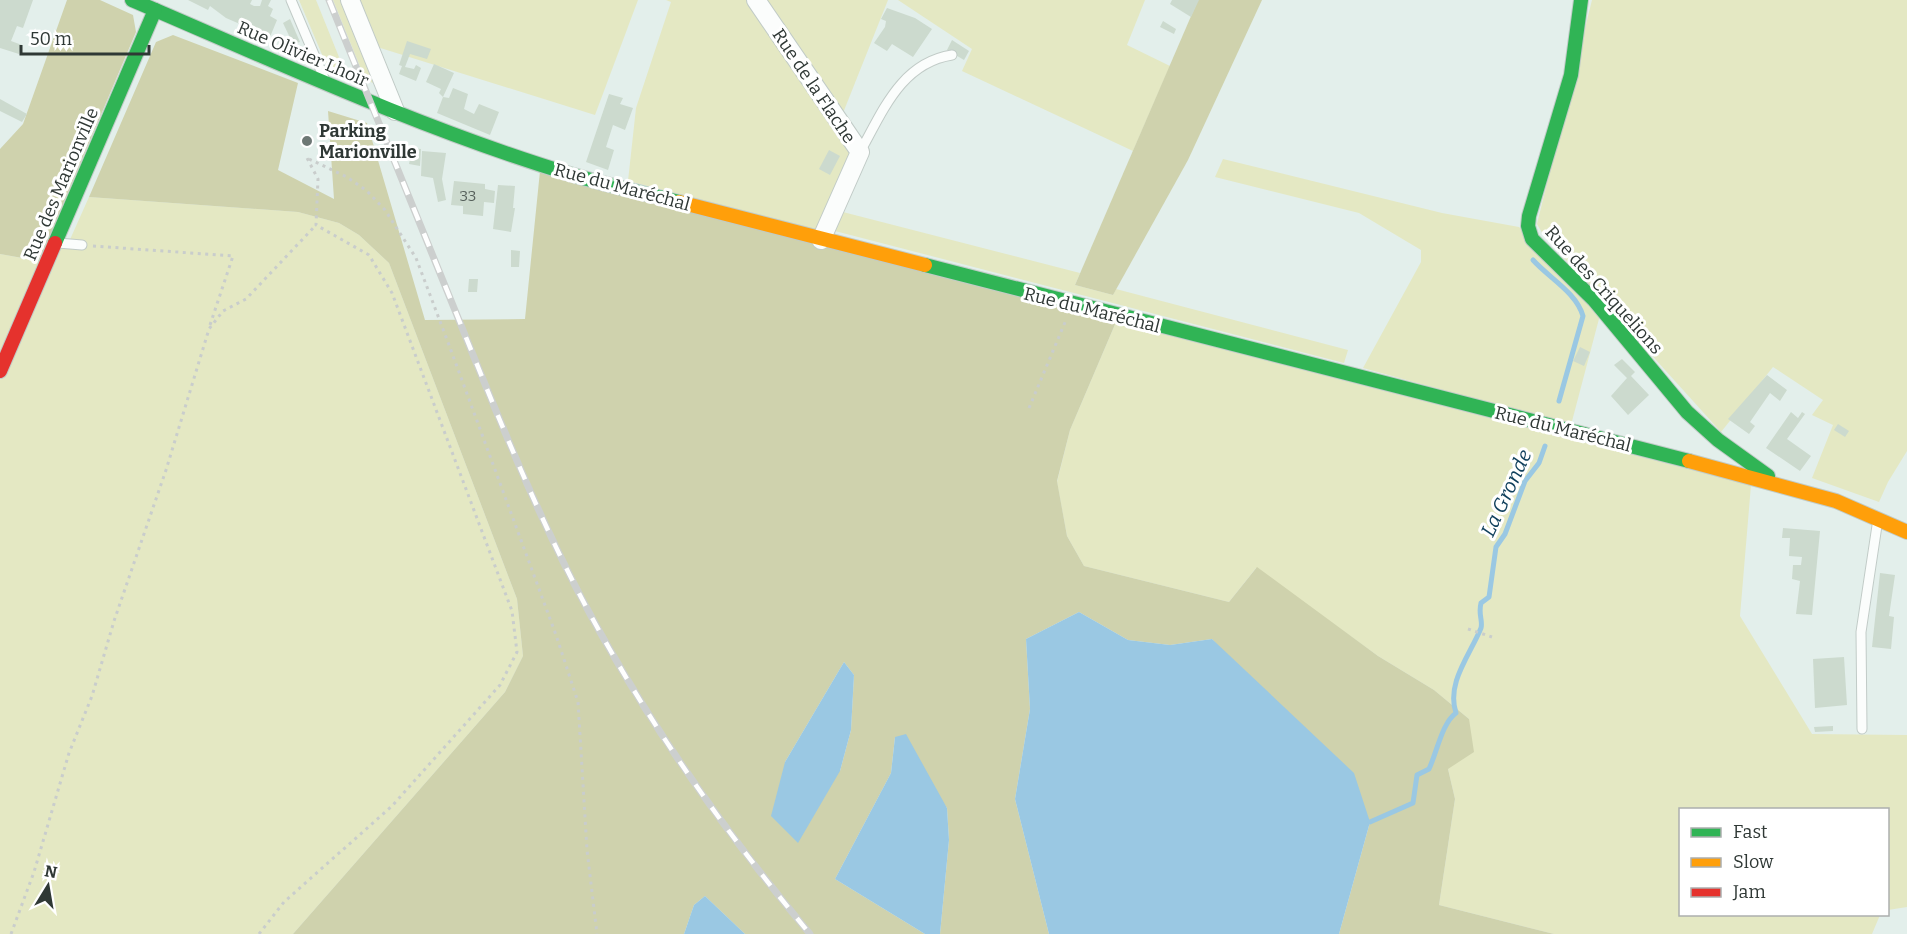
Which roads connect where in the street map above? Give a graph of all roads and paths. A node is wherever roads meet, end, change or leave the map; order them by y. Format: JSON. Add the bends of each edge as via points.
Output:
{"nodes":[{"id":1,"x":132,"y":0,"type":"edge"},
{"id":2,"x":291,"y":0,"type":"edge"},
{"id":3,"x":350,"y":0,"type":"edge"},
{"id":4,"x":756,"y":0,"type":"edge"},
{"id":5,"x":1581,"y":0,"type":"edge"},
{"id":6,"x":155,"y":10,"type":"junction"},
{"id":7,"x":952,"y":55,"type":"dead end"},
{"id":8,"x":326,"y":83,"type":"junction"},
{"id":9,"x":395,"y":111,"type":"junction"},
{"id":10,"x":860,"y":152,"type":"junction"},
{"id":11,"x":316,"y":225,"type":"junction"},
{"id":12,"x":821,"y":240,"type":"junction"},
{"id":13,"x":56,"y":243,"type":"junction"},
{"id":14,"x":82,"y":245,"type":"joint"},
{"id":15,"x":1072,"y":304,"type":"junction"},
{"id":16,"x":209,"y":329,"type":"junction"},
{"id":17,"x":0,"y":371,"type":"edge"},
{"id":18,"x":1029,"y":408,"type":"dead end"},
{"id":19,"x":1779,"y":484,"type":"junction"},
{"id":20,"x":1878,"y":517,"type":"junction"},
{"id":21,"x":1907,"y":532,"type":"edge"},
{"id":22,"x":1468,"y":629,"type":"dead end"},
{"id":23,"x":1491,"y":637,"type":"dead end"},
{"id":24,"x":1862,"y":729,"type":"dead end"},
{"id":25,"x":11,"y":934,"type":"edge"},
{"id":26,"x":259,"y":934,"type":"edge"},
{"id":27,"x":597,"y":934,"type":"edge"}],
"edges":[{"from":1,"to":6,"type":"street","name":"Rue Olivier Lhoir"},
{"from":2,"to":8,"type":"lane"},
{"from":3,"to":9,"type":"street"},
{"from":4,"to":10,"type":"street","name":"Rue de la Flache"},
{"from":5,"to":19,"type":"street","name":"Rue des Criquelions","via":[[1571,75],[1527,226],[1532,239],[1594,300],[1687,412]]},
{"from":6,"to":8,"type":"street","name":"Rue Olivier Lhoir"},
{"from":6,"to":13,"type":"street","name":"Rue des Marionville"},
{"from":7,"to":10,"type":"lane","via":[[927,62],[899,84]]},
{"from":8,"to":9,"type":"street","name":"Rue Olivier Lhoir"},
{"from":9,"to":12,"type":"street","name":"Rue du Maréchal","via":[[509,155],[574,175]]},
{"from":10,"to":12,"type":"street","name":"Rue de la Flache"},
{"from":11,"to":16,"type":"path","via":[[246,299],[223,311]]},
{"from":11,"to":26,"type":"path","via":[[369,255],[392,292],[512,611],[517,652],[500,685],[392,806],[284,902]]},
{"from":11,"to":27,"type":"path","via":[[318,179],[307,158],[367,191],[386,210],[416,258],[578,702],[587,850]]},
{"from":12,"to":15,"type":"street","name":"Rue du Maréchal"},
{"from":13,"to":14,"type":"lane"},
{"from":13,"to":17,"type":"street","name":"Rue des Marionville"},
{"from":14,"to":16,"type":"path","via":[[233,256]]},
{"from":15,"to":18,"type":"path"},
{"from":15,"to":19,"type":"street","name":"Rue du Maréchal"},
{"from":16,"to":25,"type":"path"},
{"from":19,"to":20,"type":"street","name":"Rue du Maréchal"},
{"from":20,"to":21,"type":"street","name":"Rue du Maréchal"},
{"from":20,"to":24,"type":"lane","via":[[1861,632]]},
{"from":22,"to":23,"type":"path"}]}
